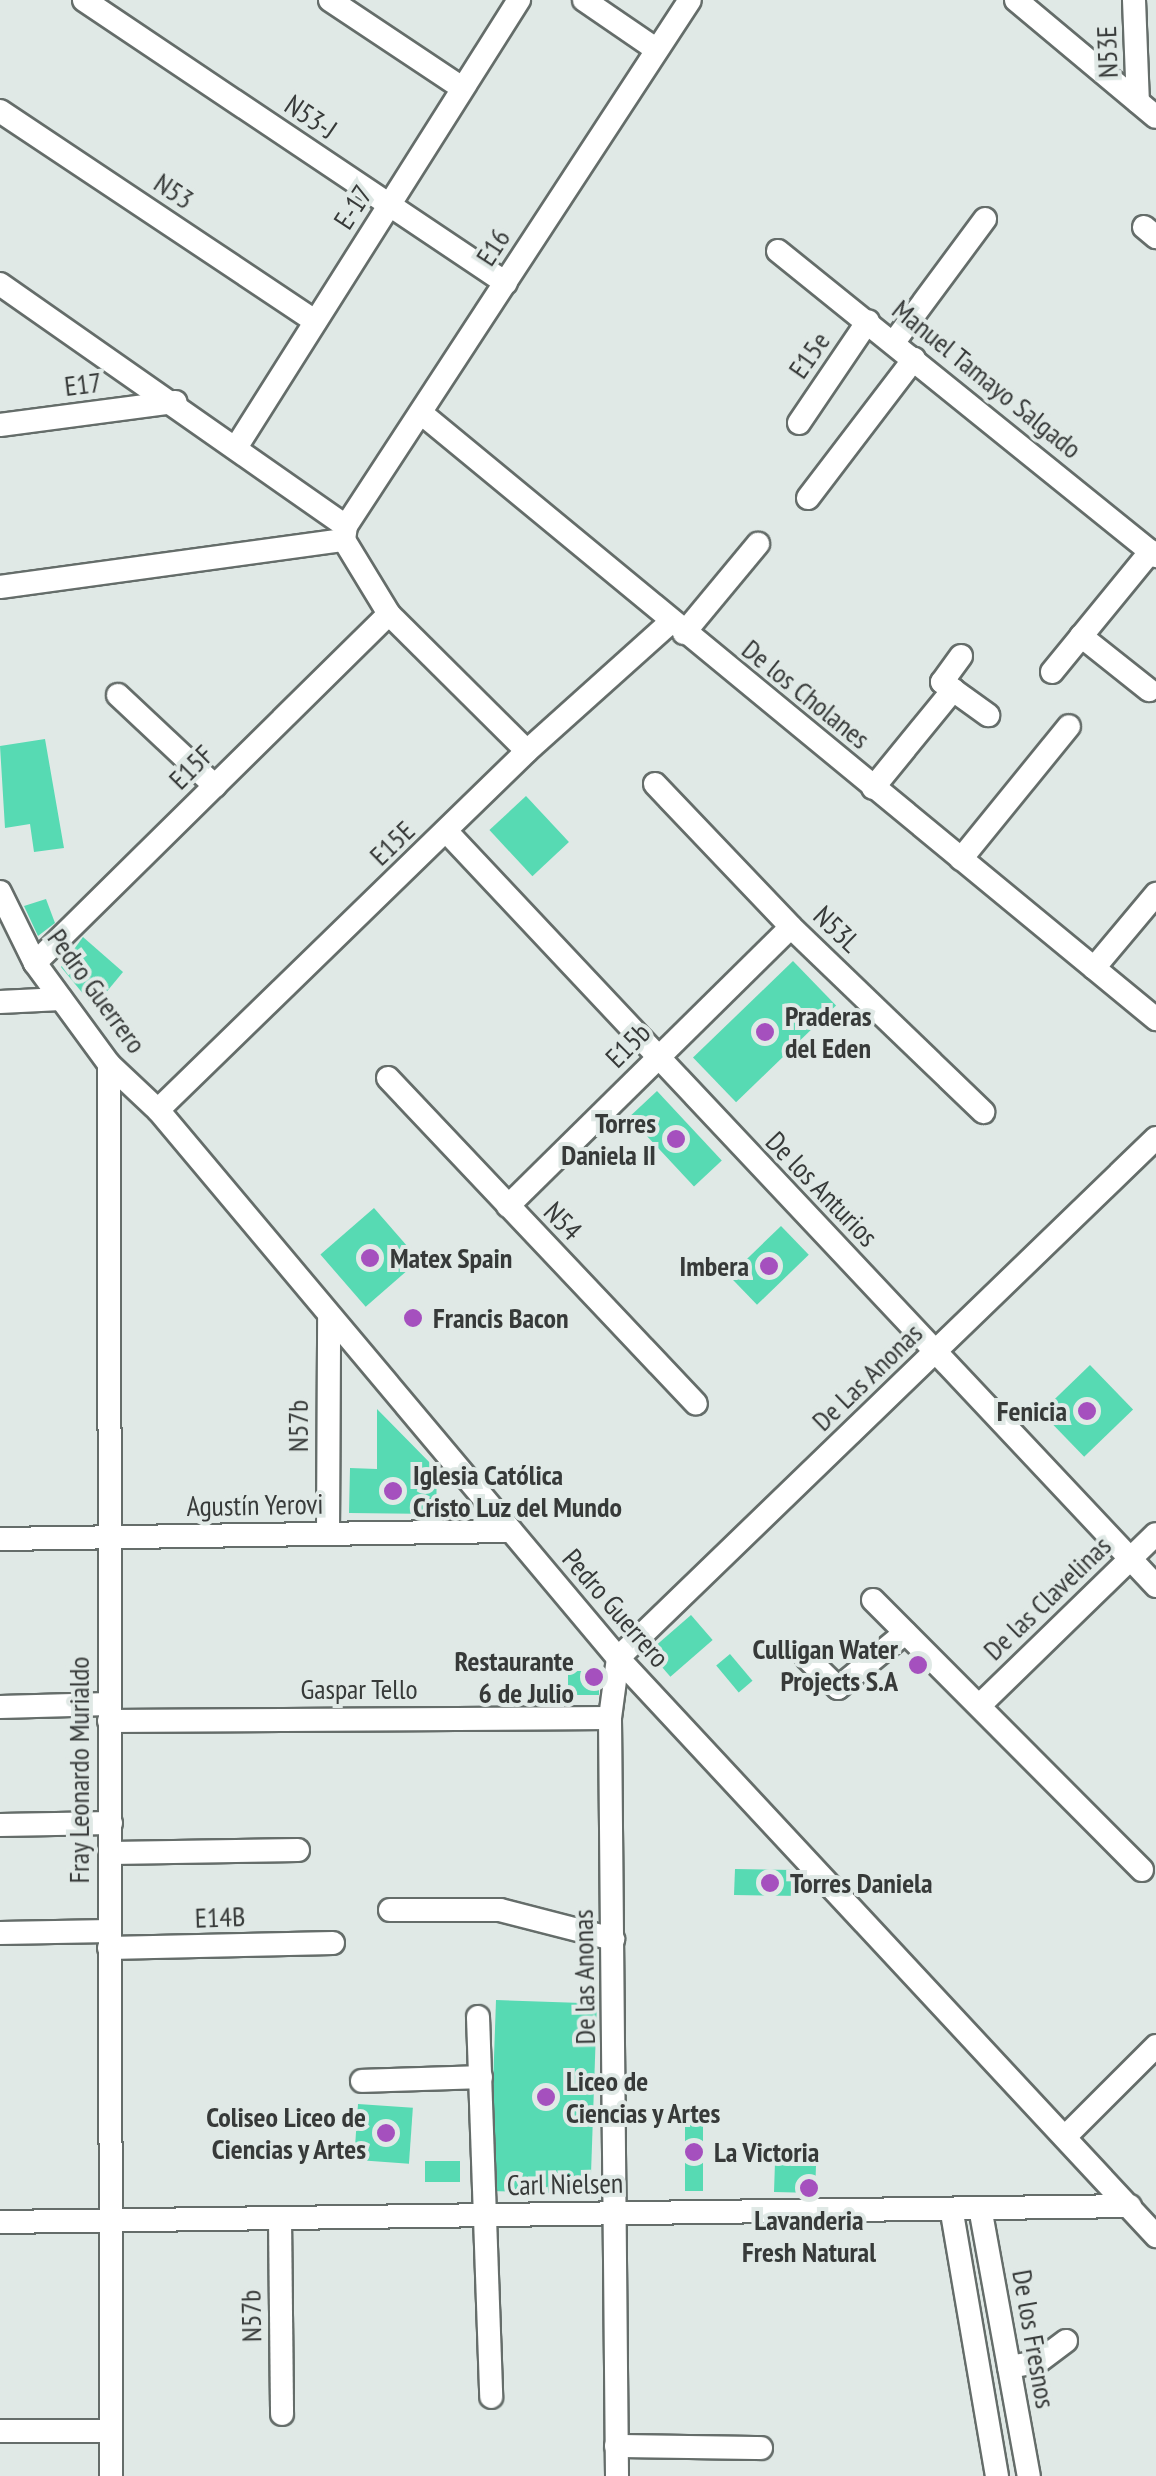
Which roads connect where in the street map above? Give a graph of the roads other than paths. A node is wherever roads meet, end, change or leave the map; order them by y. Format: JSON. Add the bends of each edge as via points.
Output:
{"nodes":[{"id":1,"x":84,"y":0,"type":"edge"},
{"id":2,"x":330,"y":0,"type":"edge"},
{"id":3,"x":519,"y":0,"type":"edge"},
{"id":4,"x":584,"y":0,"type":"edge"},
{"id":5,"x":690,"y":0,"type":"edge"},
{"id":6,"x":1016,"y":0,"type":"edge"},
{"id":7,"x":1144,"y":12,"type":"edge"},
{"id":8,"x":656,"y":50,"type":"junction"},
{"id":9,"x":462,"y":88,"type":"junction"},
{"id":10,"x":1147,"y":109,"type":"edge"},
{"id":11,"x":0,"y":110,"type":"edge"},
{"id":12,"x":389,"y":206,"type":"junction"},
{"id":13,"x":985,"y":219,"type":"dead end"},
{"id":14,"x":778,"y":252,"type":"dead end"},
{"id":15,"x":506,"y":283,"type":"junction"},
{"id":16,"x":0,"y":284,"type":"edge"},
{"id":17,"x":314,"y":321,"type":"junction"},
{"id":18,"x":868,"y":322,"type":"junction"},
{"id":19,"x":894,"y":342,"type":"junction"},
{"id":20,"x":914,"y":359,"type":"junction"},
{"id":21,"x":174,"y":402,"type":"junction"},
{"id":22,"x":421,"y":412,"type":"junction"},
{"id":23,"x":798,"y":422,"type":"dead end"},
{"id":24,"x":0,"y":425,"type":"edge"},
{"id":25,"x":237,"y":446,"type":"junction"},
{"id":26,"x":808,"y":498,"type":"dead end"},
{"id":27,"x":345,"y":533,"type":"junction"},
{"id":28,"x":758,"y":544,"type":"dead end"},
{"id":29,"x":1153,"y":554,"type":"edge"},
{"id":30,"x":0,"y":587,"type":"edge"},
{"id":31,"x":389,"y":614,"type":"junction"},
{"id":32,"x":677,"y":628,"type":"junction"},
{"id":33,"x":1081,"y":636,"type":"junction"},
{"id":34,"x":961,"y":656,"type":"dead end"},
{"id":35,"x":1052,"y":672,"type":"dead end"},
{"id":36,"x":953,"y":690,"type":"junction"},
{"id":37,"x":1149,"y":690,"type":"dead end"},
{"id":38,"x":118,"y":695,"type":"dead end"},
{"id":39,"x":988,"y":715,"type":"dead end"},
{"id":40,"x":1069,"y":726,"type":"dead end"},
{"id":41,"x":526,"y":751,"type":"junction"},
{"id":42,"x":655,"y":784,"type":"dead end"},
{"id":43,"x":215,"y":786,"type":"junction"},
{"id":44,"x":873,"y":788,"type":"junction"},
{"id":45,"x":447,"y":832,"type":"junction"},
{"id":46,"x":961,"y":860,"type":"junction"},
{"id":47,"x":0,"y":892,"type":"edge"},
{"id":48,"x":1156,"y":894,"type":"edge"},
{"id":49,"x":791,"y":927,"type":"junction"},
{"id":50,"x":35,"y":962,"type":"junction"},
{"id":51,"x":1094,"y":968,"type":"junction"},
{"id":52,"x":61,"y":999,"type":"junction"},
{"id":53,"x":0,"y":1002,"type":"edge"},
{"id":54,"x":1152,"y":1007,"type":"edge"},
{"id":55,"x":656,"y":1058,"type":"junction"},
{"id":56,"x":109,"y":1064,"type":"junction"},
{"id":57,"x":388,"y":1078,"type":"dead end"},
{"id":58,"x":158,"y":1110,"type":"junction"},
{"id":59,"x":983,"y":1112,"type":"dead end"},
{"id":60,"x":1156,"y":1138,"type":"edge"},
{"id":61,"x":508,"y":1206,"type":"junction"},
{"id":62,"x":329,"y":1318,"type":"junction"},
{"id":63,"x":936,"y":1352,"type":"junction"},
{"id":64,"x":696,"y":1404,"type":"dead end"},
{"id":65,"x":510,"y":1531,"type":"junction"},
{"id":66,"x":328,"y":1534,"type":"junction"},
{"id":67,"x":1156,"y":1534,"type":"edge"},
{"id":68,"x":108,"y":1537,"type":"junction"},
{"id":69,"x":0,"y":1539,"type":"edge"},
{"id":70,"x":1130,"y":1560,"type":"junction"},
{"id":71,"x":1156,"y":1586,"type":"edge"},
{"id":72,"x":873,"y":1600,"type":"dead end"},
{"id":73,"x":905,"y":1633,"type":"junction"},
{"id":74,"x":618,"y":1658,"type":"junction"},
{"id":75,"x":807,"y":1658,"type":"dead end"},
{"id":76,"x":980,"y":1705,"type":"junction"},
{"id":77,"x":0,"y":1707,"type":"edge"},
{"id":78,"x":109,"y":1712,"type":"junction"},
{"id":79,"x":610,"y":1718,"type":"junction"},
{"id":80,"x":111,"y":1823,"type":"junction"},
{"id":81,"x":0,"y":1824,"type":"edge"},
{"id":82,"x":298,"y":1850,"type":"dead end"},
{"id":83,"x":111,"y":1853,"type":"junction"},
{"id":84,"x":1142,"y":1870,"type":"dead end"},
{"id":85,"x":390,"y":1910,"type":"dead end"},
{"id":86,"x":0,"y":1933,"type":"edge"},
{"id":87,"x":109,"y":1939,"type":"junction"},
{"id":88,"x":613,"y":1939,"type":"junction"},
{"id":89,"x":334,"y":1943,"type":"dead end"},
{"id":90,"x":478,"y":2017,"type":"dead end"},
{"id":91,"x":1156,"y":2046,"type":"edge"},
{"id":92,"x":481,"y":2076,"type":"junction"},
{"id":93,"x":362,"y":2081,"type":"dead end"},
{"id":94,"x":1067,"y":2135,"type":"junction"},
{"id":95,"x":1130,"y":2206,"type":"junction"},
{"id":96,"x":617,"y":2213,"type":"junction"},
{"id":97,"x":952,"y":2213,"type":"junction"},
{"id":98,"x":981,"y":2213,"type":"junction"},
{"id":99,"x":486,"y":2216,"type":"junction"},
{"id":100,"x":280,"y":2218,"type":"junction"},
{"id":101,"x":111,"y":2220,"type":"junction"},
{"id":102,"x":0,"y":2222,"type":"edge"},
{"id":103,"x":1156,"y":2236,"type":"edge"},
{"id":104,"x":1066,"y":2340,"type":"dead end"},
{"id":105,"x":1009,"y":2367,"type":"junction"},
{"id":106,"x":491,"y":2397,"type":"dead end"},
{"id":107,"x":282,"y":2414,"type":"dead end"},
{"id":108,"x":0,"y":2430,"type":"edge"},
{"id":109,"x":110,"y":2431,"type":"junction"},
{"id":110,"x":616,"y":2446,"type":"junction"},
{"id":111,"x":762,"y":2448,"type":"dead end"},
{"id":112,"x":111,"y":2476,"type":"edge"},
{"id":113,"x":617,"y":2476,"type":"edge"},
{"id":114,"x":998,"y":2476,"type":"edge"},
{"id":115,"x":1028,"y":2476,"type":"edge"}],
"edges":[{"from":1,"to":12,"type":"street","name":"N53-J"},
{"from":2,"to":9,"type":"street"},
{"from":3,"to":9,"type":"street","name":"E-17"},
{"from":4,"to":8,"type":"street"},
{"from":5,"to":8,"type":"street","name":"E16"},
{"from":6,"to":10,"type":"street"},
{"from":7,"to":10,"type":"street","name":"N53E"},
{"from":8,"to":15,"type":"street","name":"E16"},
{"from":9,"to":12,"type":"street","name":"E-17"},
{"from":11,"to":17,"type":"street","name":"N53"},
{"from":12,"to":15,"type":"street","name":"N53-J"},
{"from":12,"to":17,"type":"street","name":"E-17"},
{"from":13,"to":19,"type":"street"},
{"from":14,"to":18,"type":"street","name":"Manuel Tamayo Salgado"},
{"from":15,"to":22,"type":"street","name":"E16"},
{"from":16,"to":21,"type":"street"},
{"from":17,"to":25,"type":"street","name":"E-17"},
{"from":18,"to":19,"type":"street","name":"Manuel Tamayo Salgado"},
{"from":18,"to":23,"type":"street","name":"E15e"},
{"from":19,"to":20,"type":"street","name":"Manuel Tamayo Salgado"},
{"from":20,"to":26,"type":"street"},
{"from":20,"to":29,"type":"street","name":"Manuel Tamayo Salgado"},
{"from":21,"to":24,"type":"street","name":"E17"},
{"from":21,"to":25,"type":"street"},
{"from":22,"to":27,"type":"street","name":"E16"},
{"from":22,"to":32,"type":"street","name":"De los Cholanes"},
{"from":25,"to":27,"type":"street"},
{"from":27,"to":30,"type":"street"},
{"from":27,"to":31,"type":"street"},
{"from":28,"to":32,"type":"street","name":"E15E"},
{"from":29,"to":33,"type":"street"},
{"from":31,"to":41,"type":"street"},
{"from":31,"to":43,"type":"street","name":"E15F"},
{"from":32,"to":41,"type":"street","name":"E15E"},
{"from":32,"to":44,"type":"street","name":"De los Cholanes"},
{"from":33,"to":35,"type":"street"},
{"from":33,"to":37,"type":"street"},
{"from":34,"to":36,"type":"street","via":[[942,682]]},
{"from":36,"to":39,"type":"street"},
{"from":36,"to":44,"type":"street"},
{"from":38,"to":43,"type":"street"},
{"from":40,"to":46,"type":"street"},
{"from":41,"to":45,"type":"street","name":"E15E"},
{"from":42,"to":49,"type":"street","name":"N53L"},
{"from":43,"to":50,"type":"street","name":"E15F"},
{"from":44,"to":46,"type":"street","name":"De los Cholanes"},
{"from":45,"to":55,"type":"street","name":"De los Anturios"},
{"from":45,"to":58,"type":"street","name":"E15E"},
{"from":46,"to":51,"type":"street","name":"De los Cholanes"},
{"from":47,"to":50,"type":"street","name":"Pedro Guerrero"},
{"from":48,"to":51,"type":"street"},
{"from":49,"to":55,"type":"street","name":"E15b"},
{"from":49,"to":59,"type":"street","name":"N53L"},
{"from":50,"to":52,"type":"street","name":"Pedro Guerrero"},
{"from":51,"to":54,"type":"street","name":"De los Cholanes"},
{"from":52,"to":53,"type":"street"},
{"from":52,"to":56,"type":"street","name":"Pedro Guerrero"},
{"from":55,"to":61,"type":"street","name":"E15b"},
{"from":55,"to":63,"type":"street","name":"De los Anturios"},
{"from":56,"to":58,"type":"street","name":"Pedro Guerrero"},
{"from":56,"to":68,"type":"street","name":"Fray Leonardo Murialdo"},
{"from":57,"to":61,"type":"street","name":"N54"},
{"from":58,"to":62,"type":"street","name":"Pedro Guerrero"},
{"from":60,"to":63,"type":"street","name":"De Las Anonas"},
{"from":61,"to":64,"type":"street","name":"N54"},
{"from":62,"to":65,"type":"street","name":"Pedro Guerrero"},
{"from":62,"to":66,"type":"street","name":"N57b"},
{"from":63,"to":70,"type":"street","name":"De los Anturios"},
{"from":63,"to":74,"type":"street","name":"De Las Anonas"},
{"from":65,"to":66,"type":"street","name":"Agustín Yerovi"},
{"from":65,"to":74,"type":"street","name":"Pedro Guerrero"},
{"from":66,"to":68,"type":"street","name":"Agustín Yerovi"},
{"from":67,"to":70,"type":"street","name":"De las Clavelinas"},
{"from":68,"to":69,"type":"street","name":"Agustín Yerovi"},
{"from":68,"to":78,"type":"street","name":"Fray Leonardo Murialdo"},
{"from":70,"to":71,"type":"street","name":"De los Anturios"},
{"from":70,"to":76,"type":"street","name":"De las Clavelinas"},
{"from":72,"to":73,"type":"street"},
{"from":73,"to":75,"type":"street","via":[[838,1688]]},
{"from":73,"to":76,"type":"street"},
{"from":74,"to":79,"type":"street","name":"De las Anonas"},
{"from":74,"to":94,"type":"street","name":"Pedro Guerrero"},
{"from":76,"to":84,"type":"street"},
{"from":77,"to":78,"type":"street","name":"Gaspar Tello"},
{"from":78,"to":79,"type":"street","name":"Gaspar Tello"},
{"from":78,"to":80,"type":"street","name":"Fray Leonardo Murialdo"},
{"from":79,"to":88,"type":"street","name":"De las Anonas"},
{"from":80,"to":81,"type":"street"},
{"from":80,"to":83,"type":"street","name":"Fray Leonardo Murialdo"},
{"from":82,"to":83,"type":"street"},
{"from":83,"to":87,"type":"street","name":"Fray Leonardo Murialdo"},
{"from":85,"to":88,"type":"street","via":[[500,1910]]},
{"from":86,"to":87,"type":"street","name":"E14B"},
{"from":87,"to":89,"type":"street","name":"E14B"},
{"from":87,"to":101,"type":"street","name":"Fray Leonardo Murialdo"},
{"from":88,"to":96,"type":"street","name":"De las Anonas"},
{"from":90,"to":92,"type":"street"},
{"from":91,"to":94,"type":"street"},
{"from":92,"to":93,"type":"street"},
{"from":92,"to":99,"type":"street"},
{"from":94,"to":95,"type":"street","name":"Pedro Guerrero"},
{"from":95,"to":98,"type":"street","name":"Carl Nielsen"},
{"from":95,"to":103,"type":"street","name":"Pedro Guerrero"},
{"from":96,"to":97,"type":"street","name":"Carl Nielsen"},
{"from":96,"to":99,"type":"street","name":"Carl Nielsen"},
{"from":96,"to":110,"type":"street","name":"De las Anonas"},
{"from":97,"to":98,"type":"street","name":"Carl Nielsen"},
{"from":97,"to":114,"type":"street"},
{"from":98,"to":105,"type":"street","name":"De los Fresnos"},
{"from":99,"to":100,"type":"street","name":"Carl Nielsen"},
{"from":99,"to":106,"type":"street"},
{"from":100,"to":101,"type":"street","name":"Carl Nielsen"},
{"from":100,"to":107,"type":"street","name":"N57b"},
{"from":101,"to":102,"type":"street","name":"Carl Nielsen"},
{"from":101,"to":109,"type":"street","name":"Fray Leonardo Murialdo"},
{"from":104,"to":105,"type":"street","via":[[1038,2362]]},
{"from":105,"to":115,"type":"street","name":"De los Fresnos"},
{"from":108,"to":109,"type":"street"},
{"from":109,"to":112,"type":"street","name":"Fray Leonardo Murialdo"},
{"from":110,"to":111,"type":"street"},
{"from":110,"to":113,"type":"street","name":"De las Anonas"}]}
